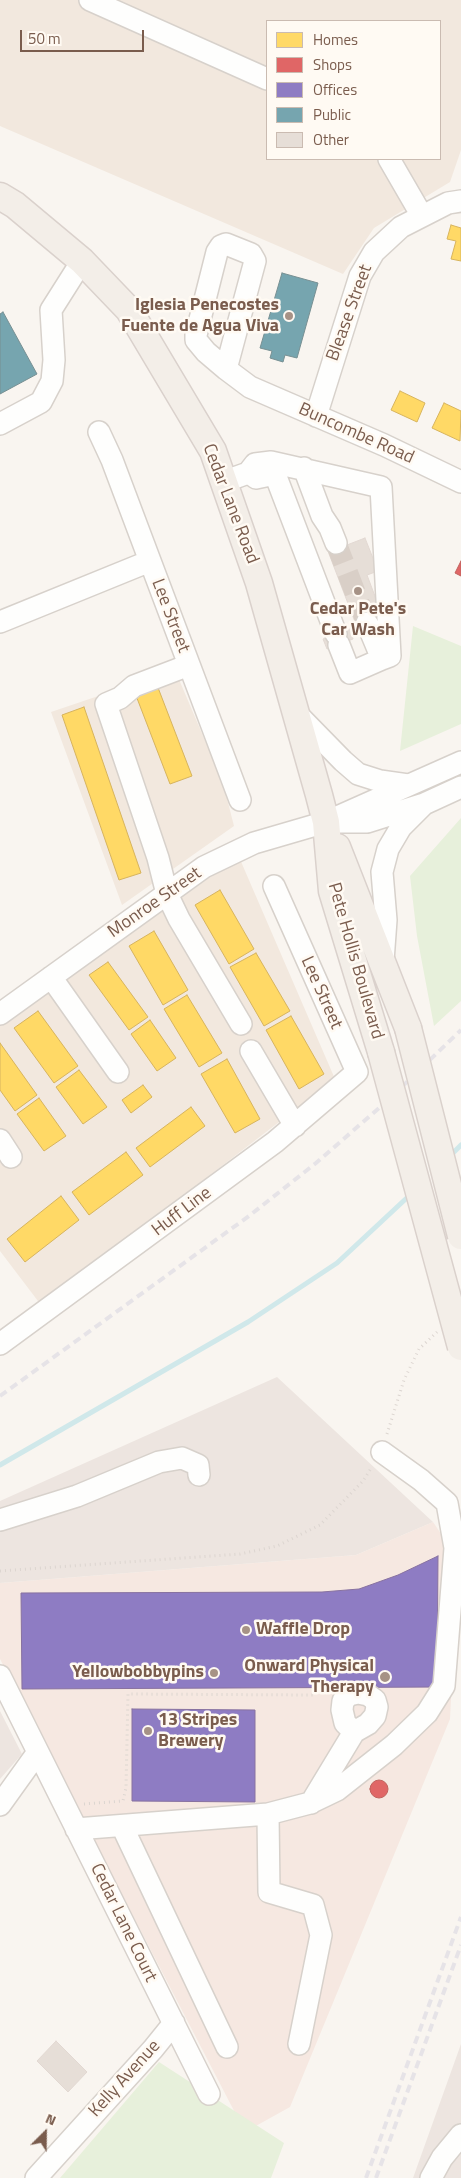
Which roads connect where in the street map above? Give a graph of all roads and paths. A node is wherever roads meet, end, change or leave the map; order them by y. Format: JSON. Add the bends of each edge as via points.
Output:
{"nodes":[{"id":1,"x":90,"y":0,"type":"edge"},
{"id":2,"x":266,"y":80,"type":"edge"},
{"id":3,"x":390,"y":160,"type":"edge"},
{"id":4,"x":0,"y":196,"type":"edge"},
{"id":5,"x":461,"y":201,"type":"edge"},
{"id":6,"x":422,"y":216,"type":"junction"},
{"id":7,"x":82,"y":261,"type":"junction"},
{"id":8,"x":226,"y":369,"type":"junction"},
{"id":9,"x":316,"y":416,"type":"junction"},
{"id":10,"x":0,"y":424,"type":"edge"},
{"id":11,"x":99,"y":432,"type":"dead end"},
{"id":12,"x":304,"y":468,"type":"junction"},
{"id":13,"x":248,"y":473,"type":"junction"},
{"id":14,"x":224,"y":482,"type":"junction"},
{"id":15,"x":461,"y":482,"type":"edge"},
{"id":16,"x":336,"y":543,"type":"tunnel mouth"},
{"id":17,"x":150,"y":561,"type":"junction"},
{"id":18,"x":0,"y":622,"type":"edge"},
{"id":19,"x":367,"y":623,"type":"tunnel mouth"},
{"id":20,"x":382,"y":659,"type":"junction"},
{"id":21,"x":189,"y":665,"type":"junction"},
{"id":22,"x":296,"y":713,"type":"junction"},
{"id":23,"x":461,"y":762,"type":"edge"},
{"id":24,"x":410,"y":785,"type":"junction"},
{"id":25,"x":461,"y":787,"type":"edge"},
{"id":26,"x":240,"y":800,"type":"dead end"},
{"id":27,"x":424,"y":804,"type":"junction"},
{"id":28,"x":326,"y":822,"type":"junction"},
{"id":29,"x":274,"y":886,"type":"dead end"},
{"id":30,"x":167,"y":894,"type":"junction"},
{"id":31,"x":383,"y":964,"type":"junction"},
{"id":32,"x":51,"y":977,"type":"junction"},
{"id":33,"x":0,"y":1014,"type":"edge"},
{"id":34,"x":242,"y":1024,"type":"dead end"},
{"id":35,"x":251,"y":1052,"type":"dead end"},
{"id":36,"x":118,"y":1072,"type":"dead end"},
{"id":37,"x":357,"y":1072,"type":"joint"},
{"id":38,"x":295,"y":1126,"type":"junction"},
{"id":39,"x":0,"y":1140,"type":"edge"},
{"id":40,"x":11,"y":1157,"type":"dead end"},
{"id":41,"x":461,"y":1236,"type":"edge"},
{"id":42,"x":438,"y":1331,"type":"dead end"},
{"id":43,"x":0,"y":1344,"type":"edge"},
{"id":44,"x":461,"y":1347,"type":"edge"},
{"id":45,"x":382,"y":1452,"type":"junction"},
{"id":46,"x":199,"y":1475,"type":"dead end"},
{"id":47,"x":0,"y":1520,"type":"edge"},
{"id":48,"x":0,"y":1571,"type":"edge"},
{"id":49,"x":0,"y":1676,"type":"edge"},
{"id":50,"x":313,"y":1694,"type":"dead end"},
{"id":51,"x":354,"y":1732,"type":"dead end"},
{"id":52,"x":38,"y":1752,"type":"junction"},
{"id":53,"x":81,"y":1797,"type":"dead end"},
{"id":54,"x":310,"y":1803,"type":"junction"},
{"id":55,"x":0,"y":1805,"type":"edge"},
{"id":56,"x":268,"y":1814,"type":"junction"},
{"id":57,"x":122,"y":1826,"type":"junction"},
{"id":58,"x":76,"y":1829,"type":"junction"},
{"id":59,"x":174,"y":2023,"type":"junction"},
{"id":60,"x":299,"y":2044,"type":"dead end"},
{"id":61,"x":226,"y":2047,"type":"dead end"},
{"id":62,"x":209,"y":2094,"type":"dead end"},
{"id":63,"x":461,"y":2135,"type":"edge"},
{"id":64,"x":36,"y":2178,"type":"edge"},
{"id":65,"x":431,"y":2178,"type":"edge"}],
"edges":[{"from":1,"to":2,"type":"street"},
{"from":3,"to":6,"type":"street"},
{"from":4,"to":7,"type":"main road","name":"Cedar Lane Road"},
{"from":5,"to":6,"type":"street","name":"Blease Street","via":[[448,203]]},
{"from":6,"to":9,"type":"street","name":"Blease Street","via":[[383,242],[363,268]]},
{"from":7,"to":10,"type":"street","via":[[51,310],[52,381],[41,402]]},
{"from":7,"to":14,"type":"main road","name":"Cedar Lane Road","via":[[129,310],[213,451]]},
{"from":8,"to":8,"type":"street","name":"Buncombe Road","via":[[255,262],[251,254],[226,244],[217,252],[196,335],[196,340],[206,352]]},
{"from":8,"to":9,"type":"street","name":"Buncombe Road","via":[[250,387]]},
{"from":9,"to":15,"type":"street","name":"Buncombe Road"},
{"from":11,"to":17,"type":"street","name":"Lee Street"},
{"from":12,"to":13,"type":"street","via":[[272,462],[255,464]]},
{"from":12,"to":16,"type":"street"},
{"from":12,"to":20,"type":"street","via":[[381,487],[390,656]]},
{"from":13,"to":14,"type":"street"},
{"from":13,"to":20,"type":"street","via":[[256,478],[275,474],[350,673]]},
{"from":14,"to":22,"type":"main road","name":"Cedar Lane Road","via":[[259,583]]},
{"from":17,"to":18,"type":"street"},
{"from":17,"to":21,"type":"street","name":"Lee Street"},
{"from":19,"to":20,"type":"street"},
{"from":21,"to":26,"type":"street","name":"Lee Street"},
{"from":21,"to":30,"type":"street","via":[[134,686],[120,698],[106,704]]},
{"from":22,"to":24,"type":"street","via":[[358,774]]},
{"from":22,"to":28,"type":"main road","name":"Cedar Lane Road"},
{"from":23,"to":24,"type":"street"},
{"from":24,"to":28,"type":"street"},
{"from":25,"to":27,"type":"street"},
{"from":27,"to":28,"type":"street","via":[[367,822]]},
{"from":27,"to":31,"type":"street","via":[[401,828],[388,849],[382,872],[386,920]]},
{"from":28,"to":30,"type":"street","name":"Monroe Street","via":[[254,843],[204,867]]},
{"from":28,"to":31,"type":"main road","name":"Pete Hollis Boulevard"},
{"from":28,"to":44,"type":"main road","name":"Pete Hollis Boulevard","bridge":true,"via":[[332,891],[381,1052]]},
{"from":29,"to":37,"type":"street","name":"Lee Street"},
{"from":30,"to":32,"type":"street","name":"Monroe Street"},
{"from":30,"to":34,"type":"street"},
{"from":31,"to":41,"type":"main road","name":"Pete Hollis Boulevard","bridge":true,"via":[[408,1028]]},
{"from":32,"to":33,"type":"street","name":"Monroe Street"},
{"from":32,"to":36,"type":"street"},
{"from":35,"to":38,"type":"street"},
{"from":37,"to":38,"type":"street","name":"Huff Line"},
{"from":38,"to":43,"type":"street","name":"Huff Line"},
{"from":39,"to":40,"type":"street"},
{"from":42,"to":45,"type":"path","via":[[418,1349],[404,1380]]},
{"from":45,"to":48,"type":"path","via":[[363,1480],[320,1525],[277,1546],[240,1554]]},
{"from":45,"to":54,"type":"street","via":[[447,1503],[455,1548],[444,1686],[427,1713],[394,1745],[337,1790]]},
{"from":46,"to":47,"type":"street","via":[[198,1465],[182,1458],[160,1462],[77,1496]]},
{"from":49,"to":52,"type":"street","name":"Cedar Lane Court"},
{"from":50,"to":53,"type":"path","via":[[128,1694],[123,1801],[83,1804]]},
{"from":51,"to":54,"type":"street"},
{"from":52,"to":55,"type":"street"},
{"from":52,"to":58,"type":"street","name":"Cedar Lane Court"},
{"from":54,"to":56,"type":"street"},
{"from":56,"to":57,"type":"street"},
{"from":56,"to":60,"type":"street","via":[[269,1892],[313,1905],[321,1935]]},
{"from":57,"to":58,"type":"street"},
{"from":57,"to":61,"type":"street"},
{"from":58,"to":59,"type":"street","name":"Cedar Lane Court"},
{"from":59,"to":62,"type":"street","name":"Cedar Lane Court"},
{"from":59,"to":64,"type":"street","name":"Kelly Avenue"},
{"from":63,"to":65,"type":"street"}]}
